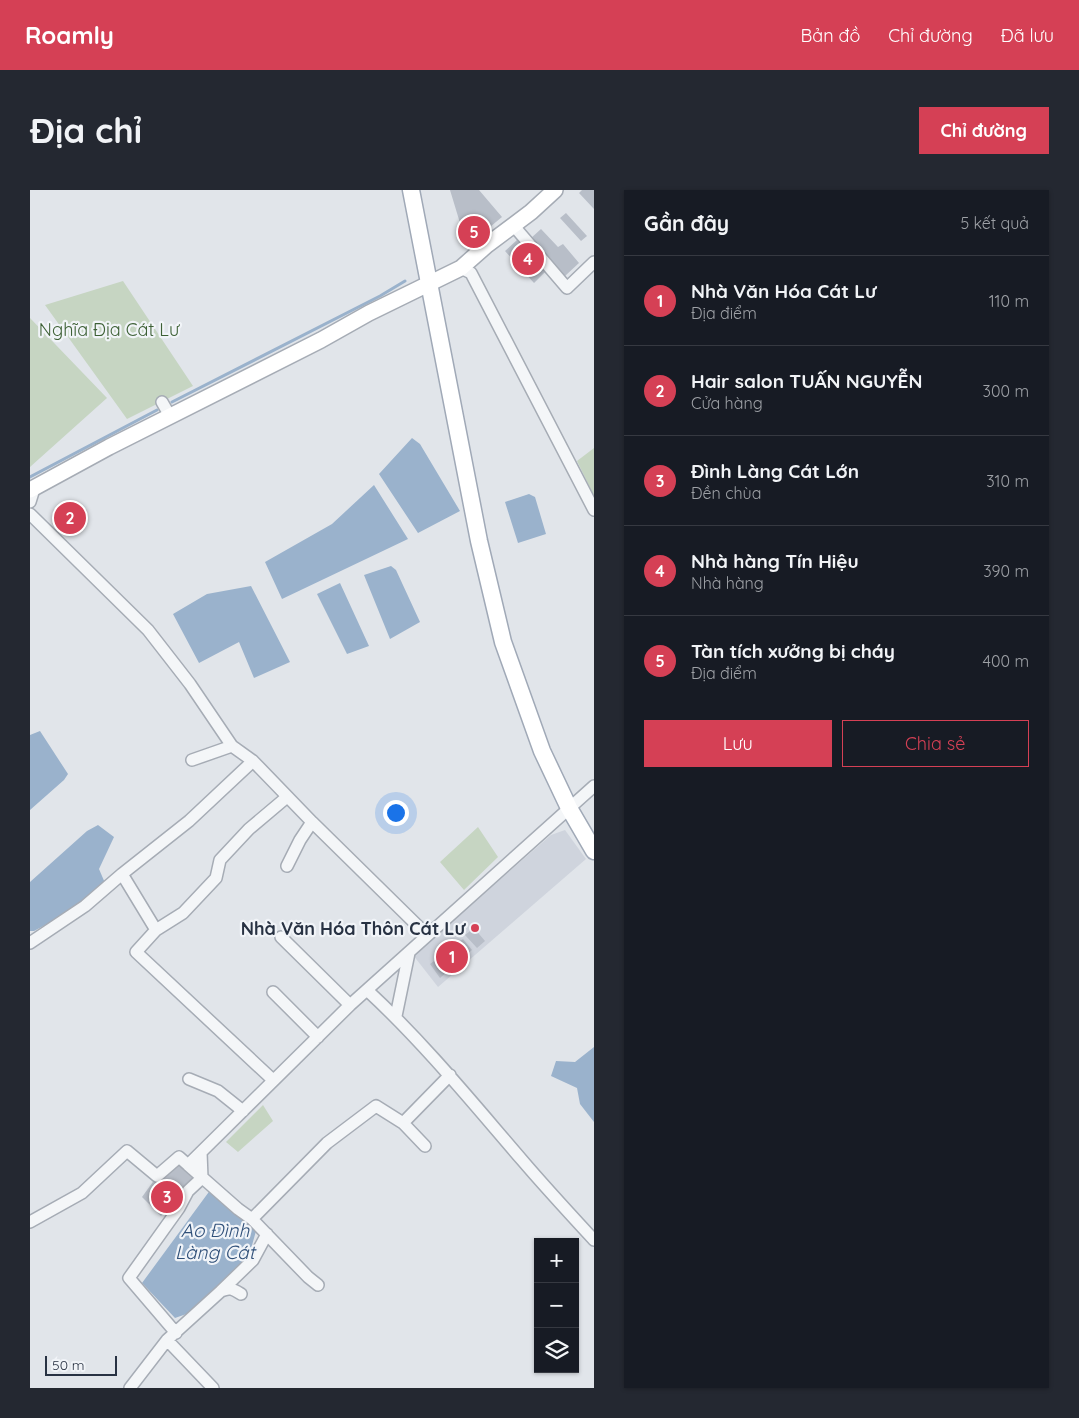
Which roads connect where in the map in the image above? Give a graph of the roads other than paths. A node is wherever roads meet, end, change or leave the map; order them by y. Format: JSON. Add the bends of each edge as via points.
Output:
{"nodes":[{"id":1,"x":411,"y":190,"type":"edge"},
{"id":2,"x":555,"y":190,"type":"edge"},
{"id":3,"x":513,"y":225,"type":"junction"},
{"id":4,"x":594,"y":262,"type":"edge"},
{"id":5,"x":466,"y":271,"type":"junction"},
{"id":6,"x":429,"y":285,"type":"junction"},
{"id":7,"x":162,"y":402,"type":"dead end"},
{"id":8,"x":170,"y":416,"type":"junction"},
{"id":9,"x":31,"y":494,"type":"edge"},
{"id":10,"x":594,"y":510,"type":"edge"},
{"id":11,"x":30,"y":514,"type":"edge"},
{"id":12,"x":232,"y":746,"type":"junction"},
{"id":13,"x":192,"y":760,"type":"dead end"},
{"id":14,"x":253,"y":760,"type":"junction"},
{"id":15,"x":594,"y":786,"type":"edge"},
{"id":16,"x":287,"y":797,"type":"junction"},
{"id":17,"x":569,"y":808,"type":"junction"},
{"id":18,"x":312,"y":822,"type":"junction"},
{"id":19,"x":594,"y":851,"type":"edge"},
{"id":20,"x":288,"y":866,"type":"dead end"},
{"id":21,"x":122,"y":874,"type":"junction"},
{"id":22,"x":156,"y":930,"type":"junction"},
{"id":23,"x":427,"y":934,"type":"junction"},
{"id":24,"x":281,"y":937,"type":"dead end"},
{"id":25,"x":30,"y":943,"type":"edge"},
{"id":26,"x":409,"y":953,"type":"junction"},
{"id":27,"x":368,"y":990,"type":"junction"},
{"id":28,"x":273,"y":992,"type":"dead end"},
{"id":29,"x":350,"y":1005,"type":"junction"},
{"id":30,"x":396,"y":1016,"type":"junction"},
{"id":31,"x":318,"y":1037,"type":"junction"},
{"id":32,"x":450,"y":1075,"type":"junction"},
{"id":33,"x":188,"y":1079,"type":"dead end"},
{"id":34,"x":273,"y":1080,"type":"junction"},
{"id":35,"x":243,"y":1111,"type":"junction"},
{"id":36,"x":403,"y":1123,"type":"junction"},
{"id":37,"x":425,"y":1146,"type":"dead end"},
{"id":38,"x":201,"y":1152,"type":"junction"},
{"id":39,"x":188,"y":1165,"type":"junction"},
{"id":40,"x":202,"y":1178,"type":"junction"},
{"id":41,"x":252,"y":1219,"type":"junction"},
{"id":42,"x":30,"y":1222,"type":"edge"},
{"id":43,"x":268,"y":1234,"type":"junction"},
{"id":44,"x":594,"y":1240,"type":"edge"},
{"id":45,"x":318,"y":1285,"type":"dead end"},
{"id":46,"x":221,"y":1290,"type":"junction"},
{"id":47,"x":241,"y":1294,"type":"dead end"},
{"id":48,"x":171,"y":1337,"type":"junction"},
{"id":49,"x":130,"y":1388,"type":"edge"},
{"id":50,"x":212,"y":1388,"type":"edge"}],
"edges":[{"from":1,"to":6,"type":"main road"},
{"from":2,"to":3,"type":"main road"},
{"from":3,"to":4,"type":"street","via":[[567,288]]},
{"from":3,"to":5,"type":"main road","via":[[474,257]]},
{"from":5,"to":6,"type":"main road"},
{"from":5,"to":10,"type":"street"},
{"from":6,"to":8,"type":"main road"},
{"from":6,"to":17,"type":"main road","via":[[479,541],[503,642],[542,750]]},
{"from":7,"to":8,"type":"street"},
{"from":8,"to":9,"type":"main road","via":[[102,450]]},
{"from":11,"to":12,"type":"street","via":[[148,630]]},
{"from":12,"to":13,"type":"street"},
{"from":12,"to":14,"type":"street"},
{"from":14,"to":16,"type":"street"},
{"from":14,"to":21,"type":"street","via":[[189,821]]},
{"from":15,"to":17,"type":"street"},
{"from":16,"to":18,"type":"street"},
{"from":16,"to":22,"type":"street","via":[[220,860],[216,878],[183,913]]},
{"from":17,"to":19,"type":"main road"},
{"from":17,"to":23,"type":"street","via":[[473,898]]},
{"from":18,"to":20,"type":"street"},
{"from":18,"to":23,"type":"street"},
{"from":21,"to":22,"type":"street"},
{"from":21,"to":25,"type":"street","via":[[85,906]]},
{"from":22,"to":34,"type":"street","via":[[136,952]]},
{"from":23,"to":26,"type":"street"},
{"from":24,"to":29,"type":"street"},
{"from":26,"to":27,"type":"street"},
{"from":26,"to":30,"type":"street"},
{"from":27,"to":29,"type":"street"},
{"from":27,"to":30,"type":"street"},
{"from":28,"to":31,"type":"street"},
{"from":29,"to":31,"type":"street"},
{"from":30,"to":32,"type":"street"},
{"from":31,"to":34,"type":"street"},
{"from":32,"to":36,"type":"street"},
{"from":32,"to":44,"type":"street"},
{"from":33,"to":35,"type":"street","via":[[218,1091]]},
{"from":34,"to":35,"type":"street"},
{"from":35,"to":38,"type":"street"},
{"from":36,"to":37,"type":"street"},
{"from":36,"to":41,"type":"street","via":[[376,1106],[327,1143]]},
{"from":38,"to":39,"type":"street"},
{"from":38,"to":40,"type":"street"},
{"from":39,"to":40,"type":"street"},
{"from":39,"to":42,"type":"street","via":[[179,1158],[157,1176],[126,1152],[82,1193]]},
{"from":40,"to":41,"type":"street"},
{"from":40,"to":48,"type":"street","via":[[188,1191],[129,1278]]},
{"from":41,"to":43,"type":"street"},
{"from":43,"to":45,"type":"street"},
{"from":43,"to":46,"type":"street","via":[[253,1260]]},
{"from":46,"to":47,"type":"street","via":[[233,1289]]},
{"from":46,"to":48,"type":"street"},
{"from":48,"to":49,"type":"street"},
{"from":48,"to":50,"type":"street"}]}
